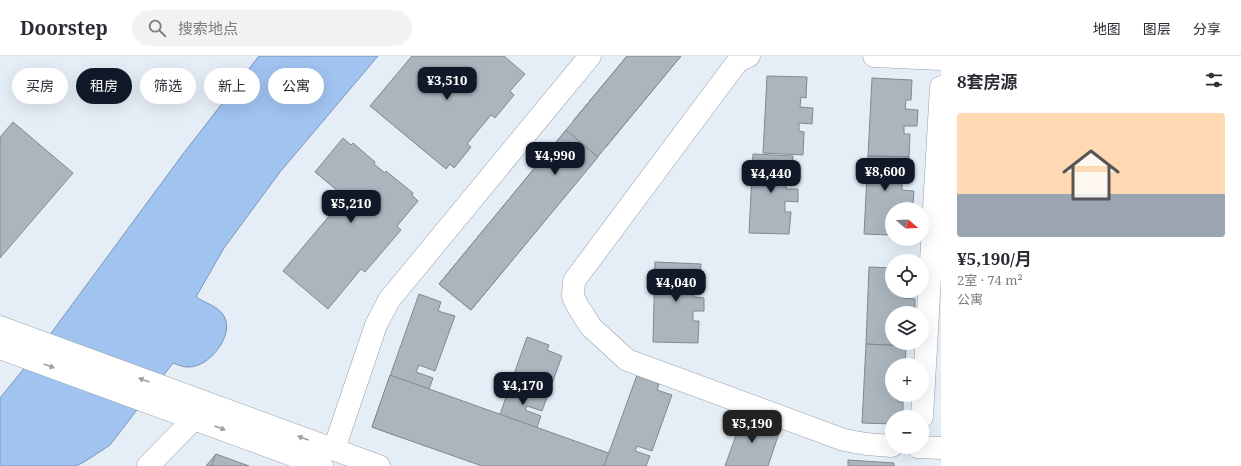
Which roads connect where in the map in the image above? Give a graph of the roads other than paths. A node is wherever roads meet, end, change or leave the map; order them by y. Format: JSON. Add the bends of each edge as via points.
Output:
{"nodes":[{"id":1,"x":590,"y":56,"type":"edge"},
{"id":2,"x":749,"y":56,"type":"edge"},
{"id":3,"x":874,"y":56,"type":"edge"},
{"id":4,"x":941,"y":59,"type":"edge"},
{"id":5,"x":941,"y":87,"type":"edge"},
{"id":6,"x":0,"y":327,"type":"edge"},
{"id":7,"x":12,"y":345,"type":"edge"},
{"id":8,"x":175,"y":402,"type":"junction"},
{"id":9,"x":922,"y":410,"type":"edge"},
{"id":10,"x":193,"y":419,"type":"junction"},
{"id":11,"x":885,"y":445,"type":"edge"},
{"id":12,"x":929,"y":447,"type":"edge"},
{"id":13,"x":941,"y":448,"type":"edge"},
{"id":14,"x":328,"y":458,"type":"edge"},
{"id":15,"x":148,"y":466,"type":"edge"},
{"id":16,"x":379,"y":466,"type":"edge"}],
"edges":[{"from":1,"to":14,"type":"street","via":[[388,300],[376,325]]},
{"from":2,"to":11,"type":"street","via":[[738,61],[574,281],[573,296],[591,327],[627,360],[844,440]]},
{"from":3,"to":4,"type":"street"},
{"from":5,"to":9,"type":"street"},
{"from":6,"to":7,"type":"street"},
{"from":7,"to":8,"type":"street"},
{"from":8,"to":10,"type":"street"},
{"from":14,"to":8,"type":"street","one_way":true},
{"from":10,"to":14,"type":"street","one_way":true},
{"from":10,"to":15,"type":"street"},
{"from":12,"to":13,"type":"street"},
{"from":14,"to":16,"type":"street"}]}
